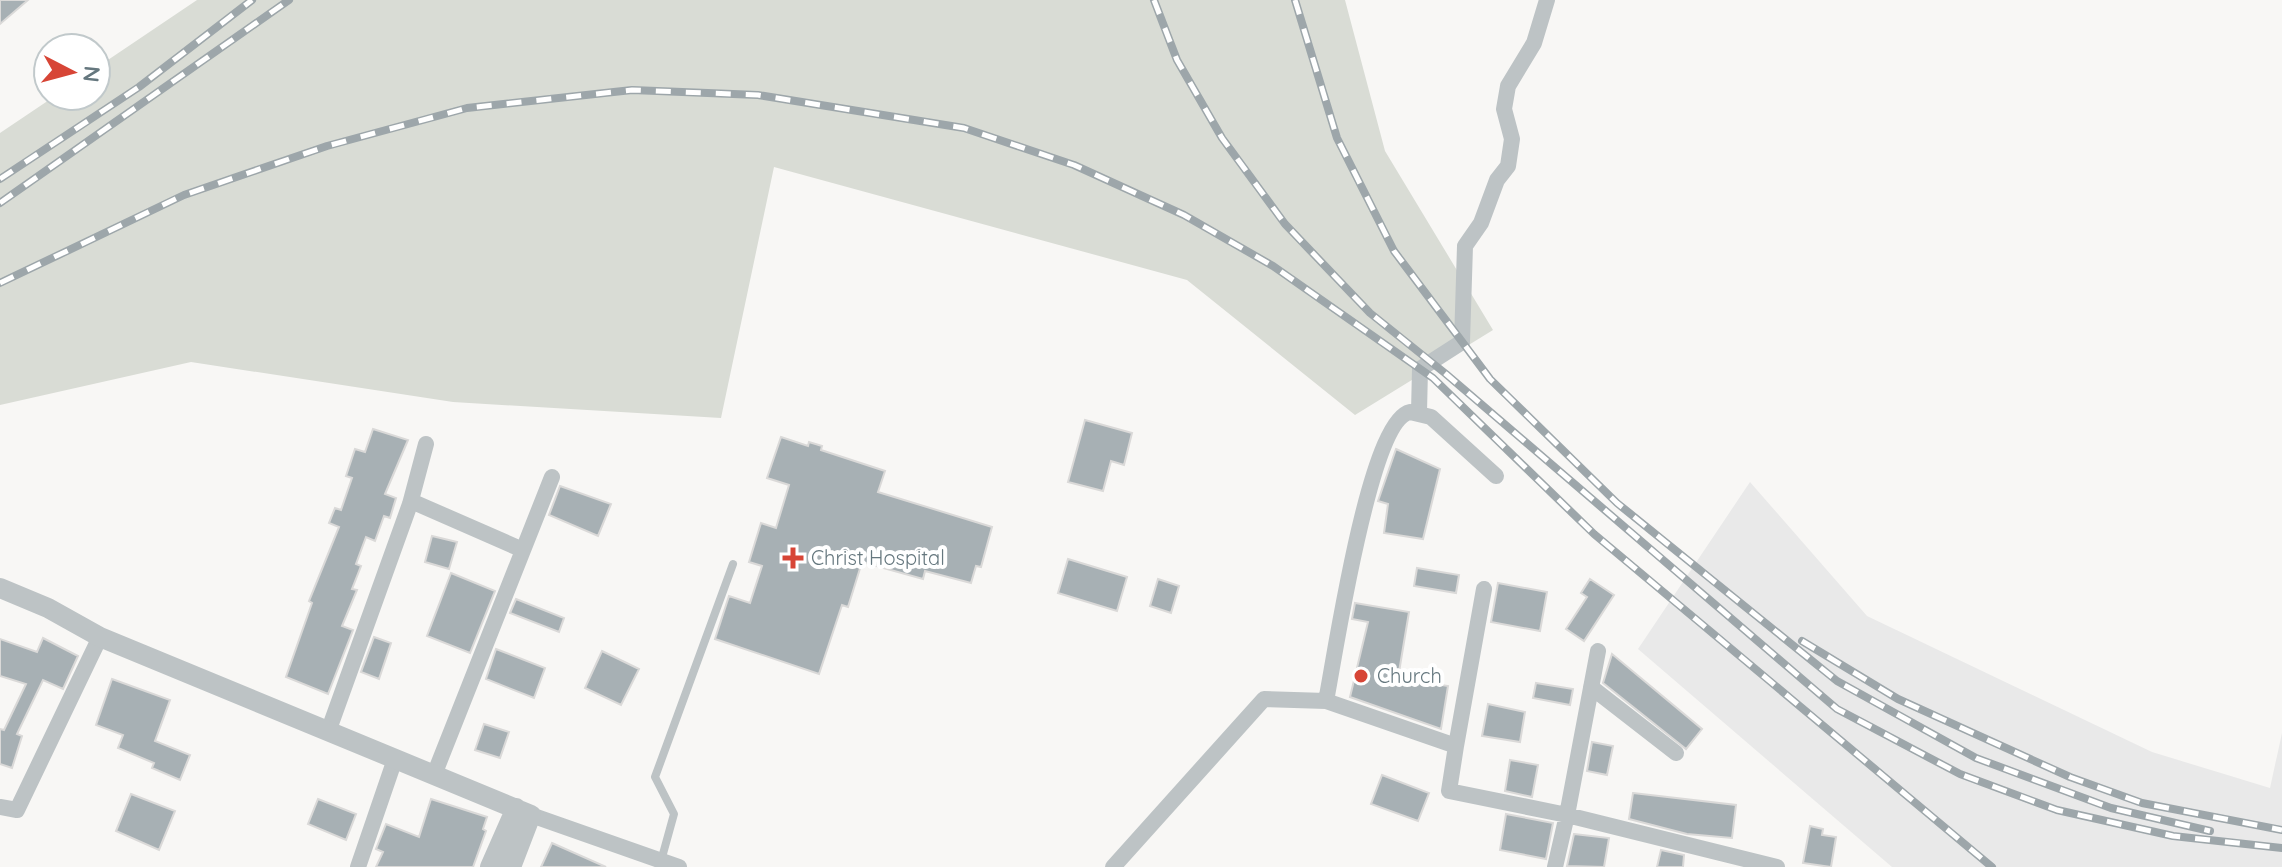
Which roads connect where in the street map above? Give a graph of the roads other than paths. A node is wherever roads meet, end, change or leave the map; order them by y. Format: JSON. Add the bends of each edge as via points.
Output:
{"nodes":[{"id":1,"x":1547,"y":0,"type":"edge"},
{"id":2,"x":1419,"y":412,"type":"junction"},
{"id":3,"x":426,"y":444,"type":"dead end"},
{"id":4,"x":1496,"y":476,"type":"dead end"},
{"id":5,"x":552,"y":477,"type":"dead end"},
{"id":6,"x":411,"y":501,"type":"junction"},
{"id":7,"x":523,"y":550,"type":"junction"},
{"id":8,"x":733,"y":564,"type":"dead end"},
{"id":9,"x":0,"y":588,"type":"edge"},
{"id":10,"x":1484,"y":589,"type":"dead end"},
{"id":11,"x":100,"y":637,"type":"junction"},
{"id":12,"x":1598,"y":651,"type":"dead end"},
{"id":13,"x":1591,"y":687,"type":"junction"},
{"id":14,"x":1326,"y":701,"type":"junction"},
{"id":15,"x":328,"y":732,"type":"junction"},
{"id":16,"x":1456,"y":746,"type":"junction"},
{"id":17,"x":1676,"y":753,"type":"dead end"},
{"id":18,"x":395,"y":759,"type":"junction"},
{"id":19,"x":434,"y":775,"type":"junction"},
{"id":20,"x":0,"y":807,"type":"edge"},
{"id":21,"x":523,"y":812,"type":"junction"},
{"id":22,"x":1567,"y":815,"type":"junction"},
{"id":23,"x":660,"y":864,"type":"edge"},
{"id":24,"x":358,"y":867,"type":"edge"},
{"id":25,"x":490,"y":867,"type":"edge"},
{"id":26,"x":511,"y":867,"type":"edge"},
{"id":27,"x":679,"y":867,"type":"edge"},
{"id":28,"x":1113,"y":867,"type":"edge"},
{"id":29,"x":1555,"y":867,"type":"edge"},
{"id":30,"x":1777,"y":867,"type":"edge"}],
"edges":[{"from":1,"to":2,"type":"street","via":[[1534,43],[1508,86],[1508,166],[1465,246],[1462,342],[1420,369]]},
{"from":2,"to":4,"type":"street"},
{"from":2,"to":14,"type":"street","via":[[1403,413],[1395,420],[1380,451]]},
{"from":3,"to":6,"type":"street"},
{"from":5,"to":7,"type":"street"},
{"from":6,"to":7,"type":"street"},
{"from":6,"to":15,"type":"street"},
{"from":7,"to":19,"type":"street"},
{"from":8,"to":23,"type":"lane","via":[[655,777],[674,814]]},
{"from":9,"to":11,"type":"street"},
{"from":10,"to":16,"type":"street"},
{"from":11,"to":15,"type":"street"},
{"from":11,"to":20,"type":"street","via":[[17,810]]},
{"from":12,"to":13,"type":"street"},
{"from":13,"to":17,"type":"street"},
{"from":13,"to":22,"type":"street"},
{"from":14,"to":16,"type":"street"},
{"from":14,"to":28,"type":"street","via":[[1264,699]]},
{"from":15,"to":18,"type":"street"},
{"from":16,"to":22,"type":"street","via":[[1449,791]]},
{"from":18,"to":19,"type":"street"},
{"from":18,"to":24,"type":"street"},
{"from":19,"to":21,"type":"street"},
{"from":21,"to":23,"type":"street"},
{"from":21,"to":25,"type":"street"},
{"from":21,"to":26,"type":"street"},
{"from":22,"to":29,"type":"street"},
{"from":22,"to":30,"type":"street"},
{"from":23,"to":27,"type":"street"}]}
